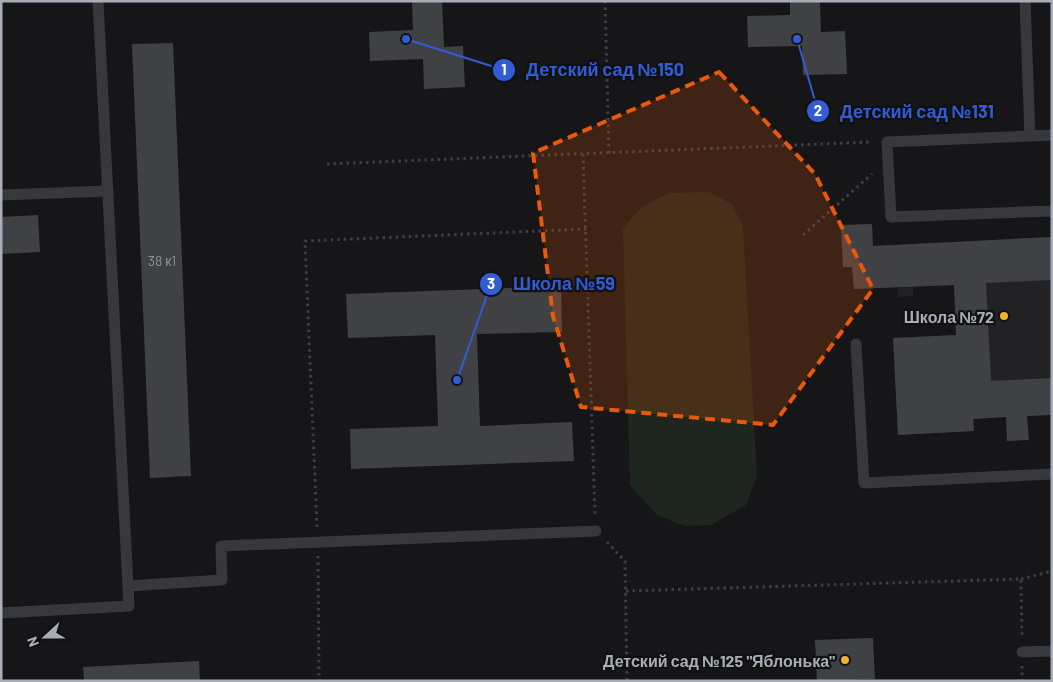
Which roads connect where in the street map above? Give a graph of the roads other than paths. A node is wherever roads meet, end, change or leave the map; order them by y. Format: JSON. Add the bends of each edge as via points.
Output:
{"nodes":[{"id":1,"x":98,"y":1,"type":"edge"},
{"id":2,"x":1025,"y":1,"type":"edge"},
{"id":3,"x":1052,"y":135,"type":"edge"},
{"id":4,"x":1030,"y":136,"type":"junction"},
{"id":5,"x":108,"y":191,"type":"junction"},
{"id":6,"x":1,"y":195,"type":"edge"},
{"id":7,"x":1052,"y":211,"type":"edge"},
{"id":8,"x":856,"y":344,"type":"dead end"},
{"id":9,"x":1052,"y":474,"type":"edge"},
{"id":10,"x":596,"y":531,"type":"road end"},
{"id":11,"x":128,"y":586,"type":"junction"},
{"id":12,"x":1,"y":613,"type":"edge"},
{"id":13,"x":1052,"y":651,"type":"edge"},
{"id":14,"x":1022,"y":652,"type":"road end"}],
"edges":[{"from":1,"to":5,"type":"lane"},
{"from":2,"to":4,"type":"lane"},
{"from":3,"to":4,"type":"lane"},
{"from":4,"to":7,"type":"lane","via":[[887,142],[891,217]]},
{"from":5,"to":6,"type":"lane"},
{"from":5,"to":11,"type":"lane"},
{"from":8,"to":9,"type":"lane","via":[[864,483]]},
{"from":10,"to":11,"type":"lane","via":[[221,546],[222,580]]},
{"from":11,"to":12,"type":"lane","via":[[129,606]]},
{"from":13,"to":14,"type":"lane"}]}
